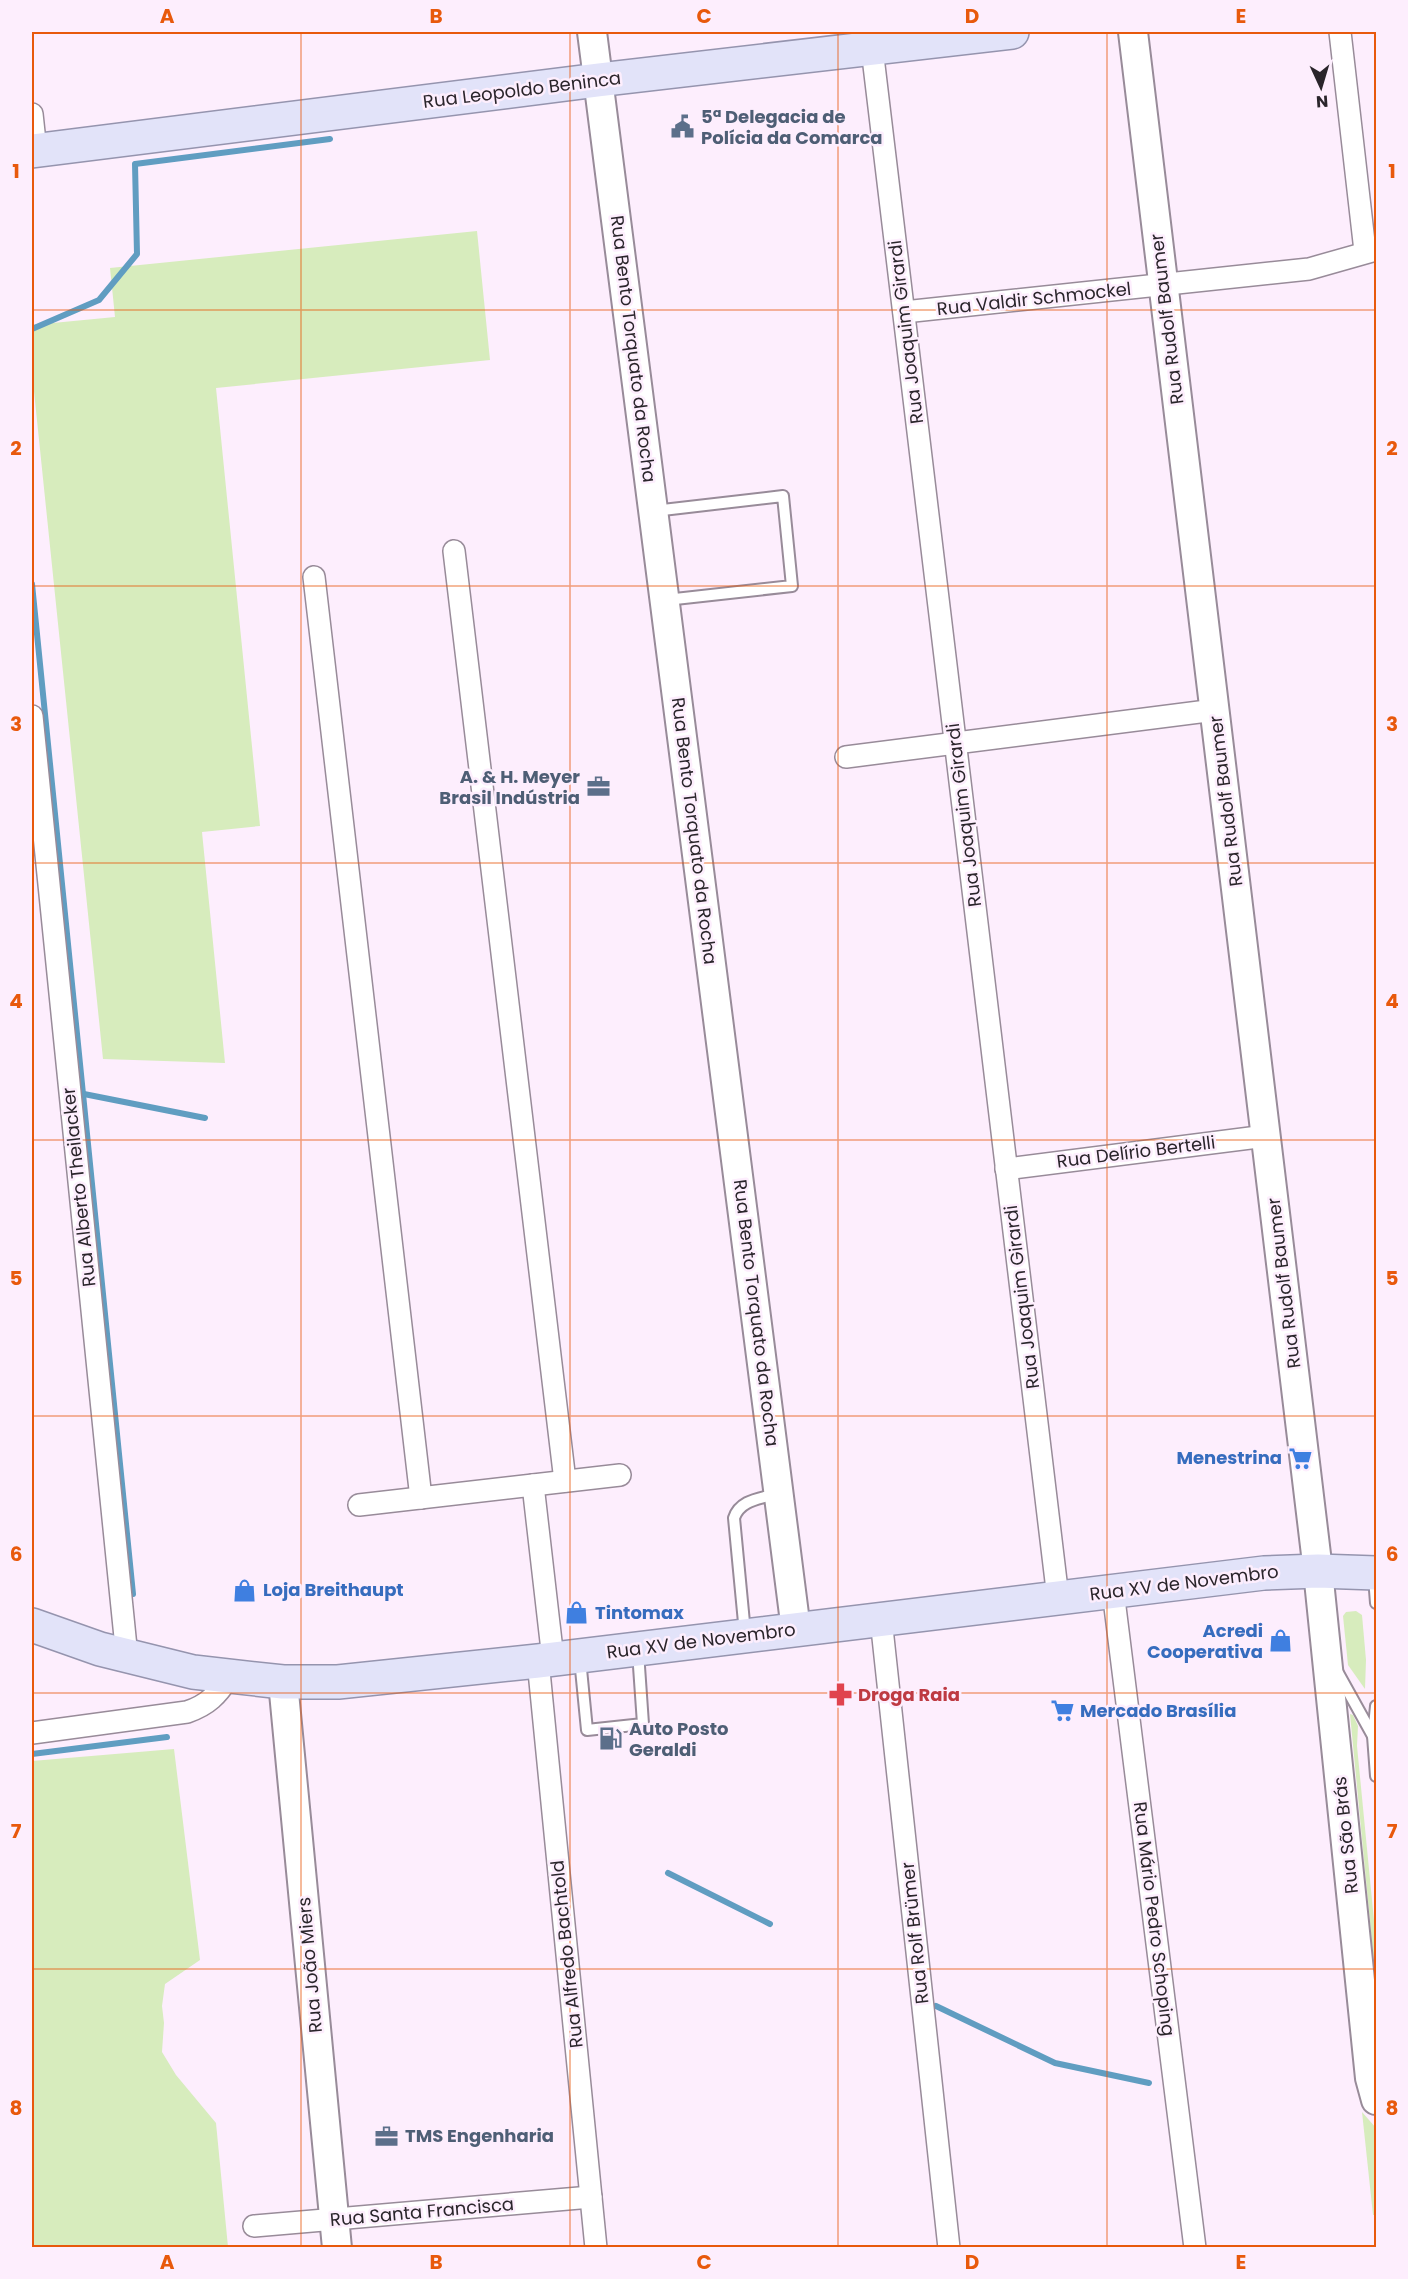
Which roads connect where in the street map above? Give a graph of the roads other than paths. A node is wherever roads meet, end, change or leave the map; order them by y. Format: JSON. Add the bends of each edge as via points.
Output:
{"nodes":[{"id":1,"x":592,"y":32,"type":"edge"},
{"id":2,"x":1012,"y":32,"type":"edge"},
{"id":3,"x":1133,"y":32,"type":"edge"},
{"id":4,"x":1340,"y":32,"type":"edge"},
{"id":5,"x":871,"y":40,"type":"edge"},
{"id":6,"x":598,"y":80,"type":"junction"},
{"id":7,"x":32,"y":114,"type":"edge"},
{"id":8,"x":34,"y":151,"type":"edge"},
{"id":9,"x":1371,"y":251,"type":"edge"},
{"id":10,"x":1163,"y":286,"type":"junction"},
{"id":11,"x":904,"y":312,"type":"junction"},
{"id":12,"x":654,"y":511,"type":"junction"},
{"id":13,"x":454,"y":551,"type":"dead end"},
{"id":14,"x":314,"y":577,"type":"dead end"},
{"id":15,"x":665,"y":600,"type":"junction"},
{"id":16,"x":1215,"y":710,"type":"junction"},
{"id":17,"x":32,"y":716,"type":"edge"},
{"id":18,"x":955,"y":744,"type":"junction"},
{"id":19,"x":846,"y":758,"type":"dead end"},
{"id":20,"x":1266,"y":1136,"type":"junction"},
{"id":21,"x":1006,"y":1168,"type":"junction"},
{"id":22,"x":620,"y":1475,"type":"dead end"},
{"id":23,"x":565,"y":1481,"type":"junction"},
{"id":24,"x":533,"y":1485,"type":"junction"},
{"id":25,"x":779,"y":1493,"type":"junction"},
{"id":26,"x":421,"y":1498,"type":"junction"},
{"id":27,"x":359,"y":1504,"type":"dead end"},
{"id":28,"x":1318,"y":1570,"type":"junction"},
{"id":29,"x":1376,"y":1583,"type":"edge"},
{"id":30,"x":1113,"y":1592,"type":"junction"},
{"id":31,"x":1058,"y":1598,"type":"junction"},
{"id":32,"x":881,"y":1619,"type":"junction"},
{"id":33,"x":32,"y":1626,"type":"edge"},
{"id":34,"x":796,"y":1630,"type":"junction"},
{"id":35,"x":745,"y":1636,"type":"junction"},
{"id":36,"x":638,"y":1649,"type":"junction"},
{"id":37,"x":1328,"y":1656,"type":"junction"},
{"id":38,"x":128,"y":1657,"type":"junction"},
{"id":39,"x":557,"y":1658,"type":"junction"},
{"id":40,"x":229,"y":1677,"type":"junction"},
{"id":41,"x":283,"y":1682,"type":"junction"},
{"id":42,"x":1377,"y":1706,"type":"edge"},
{"id":43,"x":32,"y":1732,"type":"edge"},
{"id":44,"x":1372,"y":1736,"type":"junction"},
{"id":45,"x":1377,"y":1776,"type":"edge"},
{"id":46,"x":1377,"y":2100,"type":"edge"},
{"id":47,"x":591,"y":2197,"type":"junction"},
{"id":48,"x":334,"y":2219,"type":"junction"},
{"id":49,"x":254,"y":2226,"type":"dead end"},
{"id":50,"x":337,"y":2247,"type":"edge"},
{"id":51,"x":596,"y":2247,"type":"edge"},
{"id":52,"x":949,"y":2247,"type":"edge"},
{"id":53,"x":1195,"y":2247,"type":"edge"}],
"edges":[{"from":1,"to":6,"type":"street","name":"Rua Bento Torquato da Rocha"},
{"from":2,"to":5,"type":"main road","name":"Rua Leopoldo Beninca"},
{"from":3,"to":10,"type":"street","name":"Rua Rudolf Baumer"},
{"from":4,"to":9,"type":"street"},
{"from":5,"to":6,"type":"main road","name":"Rua Leopoldo Beninca"},
{"from":5,"to":11,"type":"street","name":"Rua Joaquim Girardi"},
{"from":6,"to":8,"type":"main road","name":"Rua Leopoldo Beninca"},
{"from":6,"to":12,"type":"street","name":"Rua Bento Torquato da Rocha"},
{"from":7,"to":8,"type":"street"},
{"from":9,"to":10,"type":"street","name":"Rua Valdir Schmockel","via":[[1309,269]]},
{"from":10,"to":11,"type":"street","name":"Rua Valdir Schmockel"},
{"from":10,"to":16,"type":"street","name":"Rua Rudolf Baumer"},
{"from":11,"to":18,"type":"street","name":"Rua Joaquim Girardi"},
{"from":12,"to":15,"type":"street","name":"Rua Bento Torquato da Rocha"},
{"from":12,"to":15,"type":"lane","via":[[783,496],[792,586]]},
{"from":13,"to":23,"type":"street"},
{"from":14,"to":26,"type":"street"},
{"from":15,"to":25,"type":"street","name":"Rua Bento Torquato da Rocha"},
{"from":16,"to":18,"type":"street"},
{"from":16,"to":20,"type":"street","name":"Rua Rudolf Baumer"},
{"from":17,"to":38,"type":"street","name":"Rua Alberto Theilacker"},
{"from":18,"to":19,"type":"street"},
{"from":18,"to":21,"type":"street","name":"Rua Joaquim Girardi"},
{"from":20,"to":21,"type":"street","name":"Rua Delírio Bertelli"},
{"from":20,"to":28,"type":"street","name":"Rua Rudolf Baumer"},
{"from":21,"to":31,"type":"street","name":"Rua Joaquim Girardi"},
{"from":22,"to":23,"type":"street"},
{"from":23,"to":24,"type":"street"},
{"from":24,"to":26,"type":"street"},
{"from":24,"to":39,"type":"street","name":"Rua Alfredo Bachtold"},
{"from":25,"to":34,"type":"street","name":"Rua Bento Torquato da Rocha"},
{"from":25,"to":35,"type":"lane","via":[[745,1503],[734,1518]]},
{"from":26,"to":27,"type":"street"},
{"from":28,"to":29,"type":"main road","name":"Rua XV de Novembro"},
{"from":28,"to":30,"type":"main road","name":"Rua XV de Novembro"},
{"from":28,"to":37,"type":"street","name":"Rua São Brás"},
{"from":30,"to":31,"type":"main road","name":"Rua XV de Novembro"},
{"from":30,"to":53,"type":"street","name":"Rua Mário Pedro Schoping"},
{"from":31,"to":32,"type":"main road","name":"Rua XV de Novembro"},
{"from":32,"to":34,"type":"main road","name":"Rua XV de Novembro"},
{"from":32,"to":52,"type":"street","name":"Rua Rolf Brümer"},
{"from":33,"to":38,"type":"main road","name":"Rua XV de Novembro"},
{"from":34,"to":35,"type":"main road","name":"Rua XV de Novembro"},
{"from":35,"to":36,"type":"main road","name":"Rua XV de Novembro"},
{"from":36,"to":39,"type":"main road","name":"Rua XV de Novembro"},
{"from":36,"to":39,"type":"lane","via":[[643,1724],[587,1730]]},
{"from":37,"to":44,"type":"lane"},
{"from":37,"to":46,"type":"street","name":"Rua São Brás","via":[[1370,2078]]},
{"from":38,"to":40,"type":"main road","name":"Rua XV de Novembro"},
{"from":39,"to":41,"type":"main road","name":"Rua XV de Novembro","via":[[369,1680]]},
{"from":39,"to":47,"type":"street","name":"Rua Alfredo Bachtold"},
{"from":40,"to":41,"type":"main road","name":"Rua XV de Novembro"},
{"from":40,"to":43,"type":"street","via":[[203,1707],[187,1712]]},
{"from":41,"to":48,"type":"street","name":"Rua João Miers"},
{"from":42,"to":44,"type":"lane"},
{"from":44,"to":45,"type":"lane"},
{"from":47,"to":48,"type":"street","name":"Rua Santa Francisca"},
{"from":47,"to":51,"type":"street","name":"Rua Alfredo Bachtold"},
{"from":48,"to":49,"type":"street","name":"Rua Santa Francisca"},
{"from":48,"to":50,"type":"street","name":"Rua João Miers"}]}
